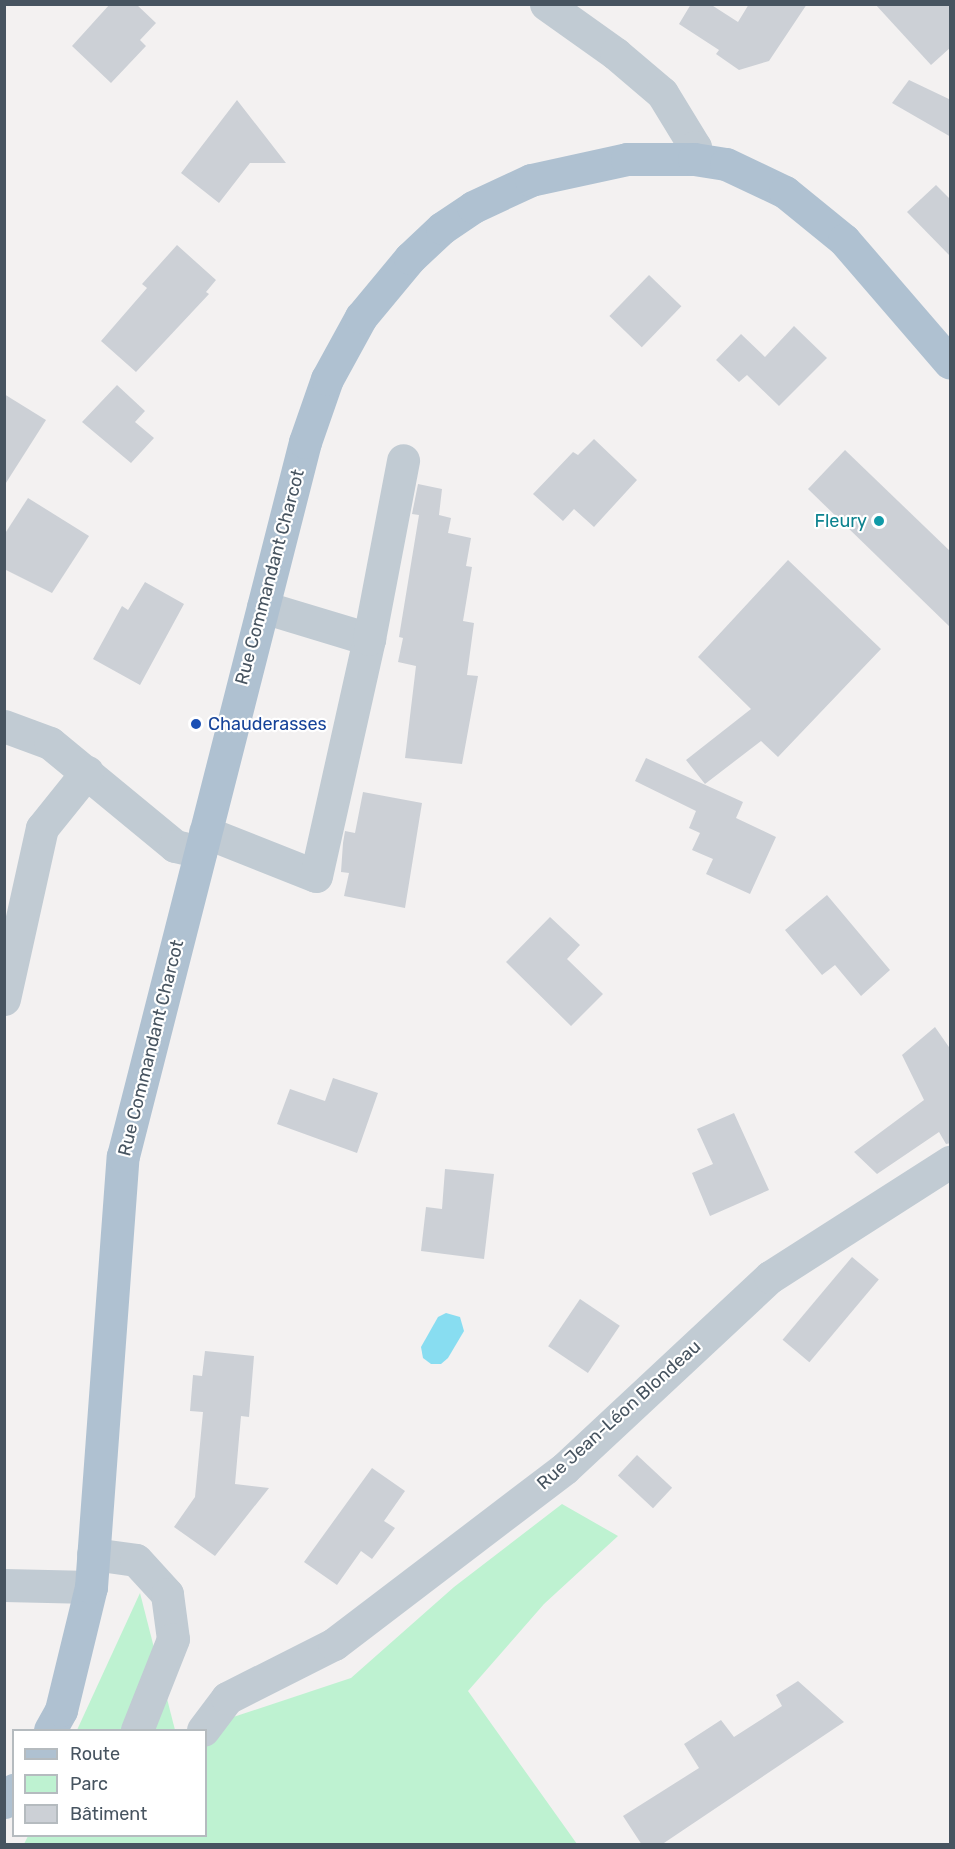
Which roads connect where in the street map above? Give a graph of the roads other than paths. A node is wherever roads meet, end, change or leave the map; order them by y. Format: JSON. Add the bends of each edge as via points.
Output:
{"nodes":[{"id":1,"x":550,"y":6,"type":"edge"},
{"id":2,"x":694,"y":159,"type":"junction"},
{"id":3,"x":951,"y":363,"type":"edge"},
{"id":4,"x":403,"y":460,"type":"dead end"},
{"id":5,"x":263,"y":607,"type":"junction"},
{"id":6,"x":369,"y":639,"type":"junction"},
{"id":7,"x":4,"y":726,"type":"edge"},
{"id":8,"x":87,"y":772,"type":"junction"},
{"id":9,"x":202,"y":842,"type":"junction"},
{"id":10,"x":4,"y":999,"type":"edge"},
{"id":11,"x":951,"y":1162,"type":"edge"},
{"id":12,"x":93,"y":1554,"type":"junction"},
{"id":13,"x":4,"y":1585,"type":"edge"},
{"id":14,"x":91,"y":1587,"type":"junction"},
{"id":15,"x":51,"y":1729,"type":"edge"},
{"id":16,"x":138,"y":1729,"type":"edge"},
{"id":17,"x":204,"y":1729,"type":"edge"}],
"edges":[{"from":1,"to":2,"type":"street","via":[[662,93],[695,147]]},
{"from":2,"to":3,"type":"main road","name":"Rue Commandant Charcot","via":[[726,164],[785,192],[844,240]]},
{"from":2,"to":5,"type":"main road","name":"Rue Commandant Charcot","via":[[627,159],[531,180],[473,207],[442,228],[410,258],[361,317],[327,379],[305,442]]},
{"from":4,"to":6,"type":"street"},
{"from":5,"to":6,"type":"street"},
{"from":5,"to":9,"type":"main road","name":"Rue Commandant Charcot"},
{"from":6,"to":9,"type":"street","via":[[316,876]]},
{"from":7,"to":8,"type":"street","via":[[50,743]]},
{"from":8,"to":9,"type":"street","via":[[175,846]]},
{"from":8,"to":10,"type":"street","via":[[42,828]]},
{"from":9,"to":12,"type":"main road","name":"Rue Commandant Charcot","via":[[123,1156]]},
{"from":11,"to":17,"type":"street","name":"Rue Jean-Léon Blondeau","via":[[770,1277],[565,1468],[334,1644],[227,1698]]},
{"from":12,"to":14,"type":"main road","name":"Rue Commandant Charcot"},
{"from":12,"to":16,"type":"street","via":[[136,1560],[167,1594],[173,1640]]},
{"from":13,"to":14,"type":"street"},
{"from":14,"to":15,"type":"main road","name":"Rue Commandant Charcot","via":[[61,1710]]}]}
